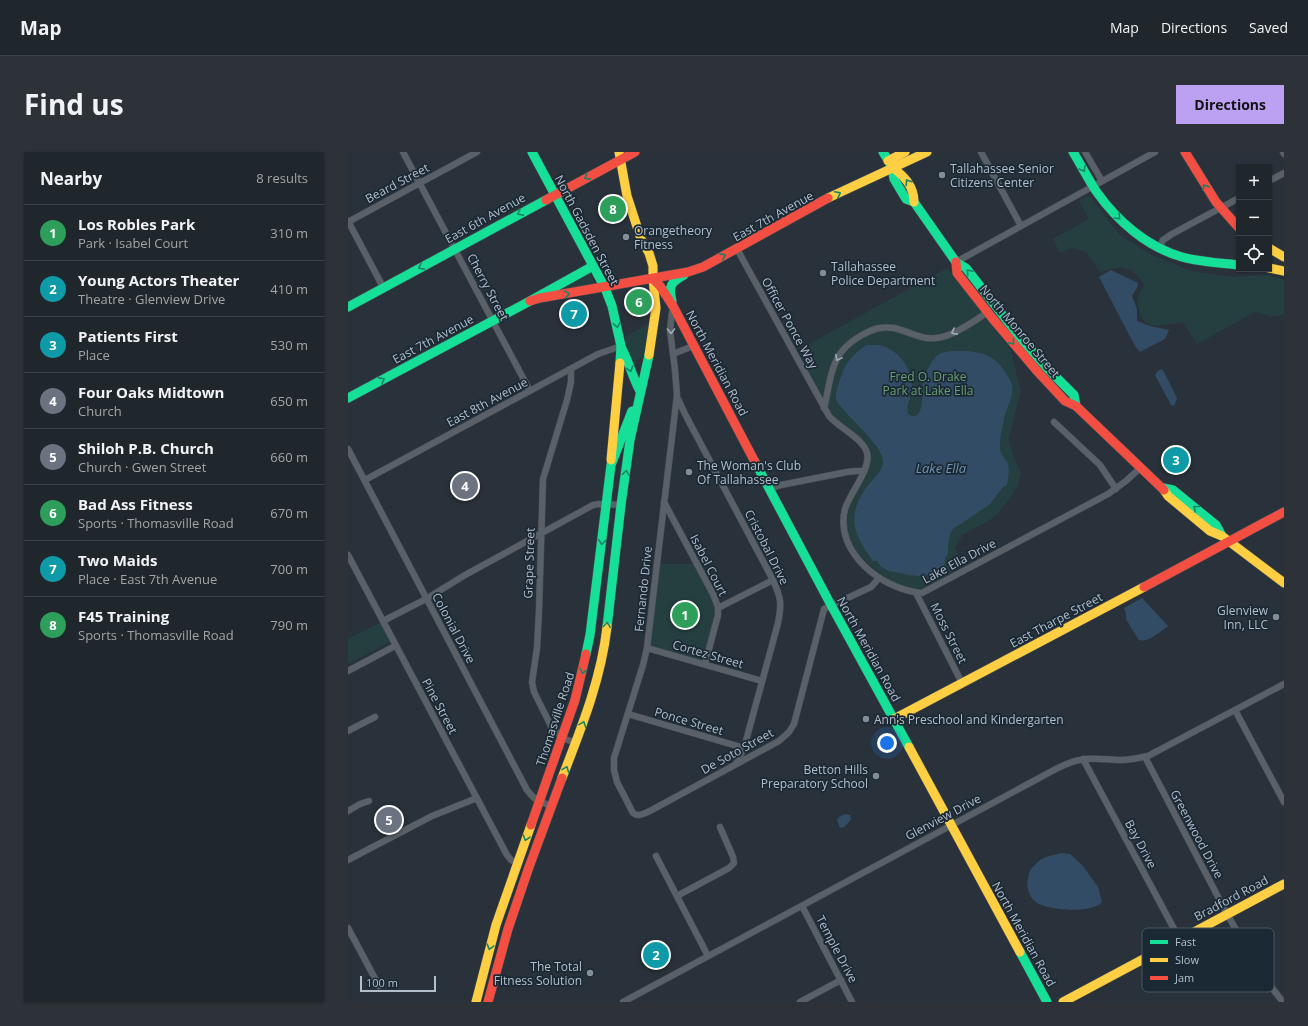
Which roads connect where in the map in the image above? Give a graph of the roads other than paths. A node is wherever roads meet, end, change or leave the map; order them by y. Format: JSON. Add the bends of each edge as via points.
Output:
{"nodes":[{"id":1,"x":403,"y":152,"type":"edge"},
{"id":2,"x":477,"y":152,"type":"edge"},
{"id":3,"x":532,"y":152,"type":"edge"},
{"id":4,"x":635,"y":152,"type":"edge"},
{"id":5,"x":883,"y":152,"type":"edge"},
{"id":6,"x":905,"y":152,"type":"edge"},
{"id":7,"x":926,"y":152,"type":"edge"},
{"id":8,"x":981,"y":152,"type":"edge"},
{"id":9,"x":1073,"y":152,"type":"edge"},
{"id":10,"x":1085,"y":152,"type":"edge"},
{"id":11,"x":1156,"y":152,"type":"edge"},
{"id":12,"x":1185,"y":152,"type":"edge"},
{"id":13,"x":620,"y":156,"type":"edge"},
{"id":14,"x":890,"y":164,"type":"junction"},
{"id":15,"x":1284,"y":173,"type":"edge"},
{"id":16,"x":1272,"y":179,"type":"edge"},
{"id":17,"x":1102,"y":181,"type":"junction"},
{"id":18,"x":420,"y":183,"type":"junction"},
{"id":19,"x":1093,"y":186,"type":"junction"},
{"id":20,"x":555,"y":194,"type":"junction"},
{"id":21,"x":1236,"y":200,"type":"edge"},
{"id":22,"x":1220,"y":208,"type":"junction"},
{"id":23,"x":348,"y":221,"type":"edge"},
{"id":24,"x":1236,"y":225,"type":"edge"},
{"id":25,"x":1021,"y":226,"type":"junction"},
{"id":26,"x":1159,"y":248,"type":"junction"},
{"id":27,"x":455,"y":249,"type":"junction"},
{"id":28,"x":737,"y":249,"type":"junction"},
{"id":29,"x":1272,"y":250,"type":"edge"},
{"id":30,"x":1284,"y":257,"type":"edge"},
{"id":31,"x":956,"y":262,"type":"junction"},
{"id":32,"x":1236,"y":265,"type":"edge"},
{"id":33,"x":593,"y":266,"type":"junction"},
{"id":34,"x":1272,"y":269,"type":"edge"},
{"id":35,"x":688,"y":272,"type":"junction"},
{"id":36,"x":1284,"y":272,"type":"edge"},
{"id":37,"x":653,"y":279,"type":"junction"},
{"id":38,"x":383,"y":288,"type":"junction"},
{"id":39,"x":605,"y":288,"type":"junction"},
{"id":40,"x":530,"y":301,"type":"junction"},
{"id":41,"x":348,"y":307,"type":"edge"},
{"id":42,"x":656,"y":308,"type":"junction"},
{"id":43,"x":674,"y":308,"type":"junction"},
{"id":44,"x":996,"y":308,"type":"junction"},
{"id":45,"x":988,"y":312,"type":"junction"},
{"id":46,"x":493,"y":320,"type":"junction"},
{"id":47,"x":620,"y":346,"type":"junction"},
{"id":48,"x":694,"y":346,"type":"junction"},
{"id":49,"x":673,"y":354,"type":"junction"},
{"id":50,"x":571,"y":369,"type":"junction"},
{"id":51,"x":530,"y":391,"type":"junction"},
{"id":52,"x":640,"y":391,"type":"junction"},
{"id":53,"x":677,"y":396,"type":"junction"},
{"id":54,"x":348,"y":398,"type":"edge"},
{"id":55,"x":1076,"y":406,"type":"junction"},
{"id":56,"x":824,"y":408,"type":"junction"},
{"id":57,"x":1054,"y":422,"type":"dead end"},
{"id":58,"x":348,"y":449,"type":"edge"},
{"id":59,"x":611,"y":465,"type":"junction"},
{"id":60,"x":1140,"y":468,"type":"junction"},
{"id":61,"x":864,"y":472,"type":"junction"},
{"id":62,"x":365,"y":480,"type":"junction"},
{"id":63,"x":770,"y":489,"type":"junction"},
{"id":64,"x":1116,"y":489,"type":"junction"},
{"id":65,"x":664,"y":502,"type":"junction"},
{"id":66,"x":606,"y":504,"type":"junction"},
{"id":67,"x":621,"y":505,"type":"junction"},
{"id":68,"x":1284,"y":512,"type":"edge"},
{"id":69,"x":542,"y":533,"type":"junction"},
{"id":70,"x":1225,"y":538,"type":"junction"},
{"id":71,"x":348,"y":555,"type":"edge"},
{"id":72,"x":879,"y":578,"type":"junction"},
{"id":73,"x":773,"y":580,"type":"junction"},
{"id":74,"x":1284,"y":583,"type":"edge"},
{"id":75,"x":597,"y":586,"type":"junction"},
{"id":76,"x":612,"y":587,"type":"junction"},
{"id":77,"x":916,"y":593,"type":"junction"},
{"id":78,"x":426,"y":599,"type":"junction"},
{"id":79,"x":831,"y":605,"type":"junction"},
{"id":80,"x":718,"y":608,"type":"junction"},
{"id":81,"x":383,"y":622,"type":"junction"},
{"id":82,"x":395,"y":646,"type":"junction"},
{"id":83,"x":647,"y":648,"type":"junction"},
{"id":84,"x":705,"y":664,"type":"junction"},
{"id":85,"x":348,"y":671,"type":"edge"},
{"id":86,"x":762,"y":681,"type":"junction"},
{"id":87,"x":962,"y":684,"type":"junction"},
{"id":88,"x":1284,"y":684,"type":"edge"},
{"id":89,"x":1235,"y":710,"type":"junction"},
{"id":90,"x":628,"y":714,"type":"junction"},
{"id":91,"x":375,"y":716,"type":"dead end"},
{"id":92,"x":894,"y":719,"type":"junction"},
{"id":93,"x":348,"y":731,"type":"edge"},
{"id":94,"x":562,"y":738,"type":"junction"},
{"id":95,"x":576,"y":743,"type":"junction"},
{"id":96,"x":744,"y":748,"type":"junction"},
{"id":97,"x":1145,"y":757,"type":"junction"},
{"id":98,"x":1084,"y":759,"type":"junction"},
{"id":99,"x":736,"y":764,"type":"junction"},
{"id":100,"x":477,"y":798,"type":"junction"},
{"id":101,"x":539,"y":801,"type":"junction"},
{"id":102,"x":369,"y":802,"type":"dead end"},
{"id":103,"x":1284,"y":802,"type":"edge"},
{"id":104,"x":552,"y":807,"type":"junction"},
{"id":105,"x":348,"y":811,"type":"edge"},
{"id":106,"x":637,"y":815,"type":"joint"},
{"id":107,"x":951,"y":826,"type":"junction"},
{"id":108,"x":720,"y":827,"type":"dead end"},
{"id":109,"x":656,"y":856,"type":"dead end"},
{"id":110,"x":348,"y":860,"type":"edge"},
{"id":111,"x":518,"y":863,"type":"junction"},
{"id":112,"x":514,"y":874,"type":"junction"},
{"id":113,"x":526,"y":877,"type":"junction"},
{"id":114,"x":1284,"y":884,"type":"edge"},
{"id":115,"x":677,"y":896,"type":"junction"},
{"id":116,"x":802,"y":906,"type":"junction"},
{"id":117,"x":1227,"y":914,"type":"junction"},
{"id":118,"x":496,"y":925,"type":"junction"},
{"id":119,"x":348,"y":928,"type":"edge"},
{"id":120,"x":1174,"y":928,"type":"edge"},
{"id":121,"x":1202,"y":928,"type":"edge"},
{"id":122,"x":1235,"y":928,"type":"edge"},
{"id":123,"x":508,"y":929,"type":"junction"},
{"id":124,"x":708,"y":956,"type":"junction"},
{"id":125,"x":1142,"y":960,"type":"edge"},
{"id":126,"x":841,"y":980,"type":"junction"},
{"id":127,"x":378,"y":986,"type":"dead end"},
{"id":128,"x":1274,"y":991,"type":"edge"},
{"id":129,"x":476,"y":1002,"type":"edge"},
{"id":130,"x":488,"y":1002,"type":"edge"},
{"id":131,"x":622,"y":1002,"type":"edge"},
{"id":132,"x":800,"y":1002,"type":"edge"},
{"id":133,"x":852,"y":1002,"type":"edge"},
{"id":134,"x":1047,"y":1002,"type":"edge"},
{"id":135,"x":1063,"y":1002,"type":"edge"},
{"id":136,"x":1282,"y":1002,"type":"edge"}],
"edges":[{"from":1,"to":18,"type":"street","name":"Cherry Street"},
{"from":2,"to":18,"type":"street","name":"Beard Street"},
{"from":3,"to":20,"type":"main road","name":"North Gadsden Street"},
{"from":4,"to":13,"type":"main road","name":"East 6th Avenue"},
{"from":5,"to":14,"type":"main road","name":"North Monroe Street"},
{"from":6,"to":14,"type":"main road","name":"East 7th Avenue"},
{"from":7,"to":14,"type":"main road","name":"East 7th Avenue"},
{"from":8,"to":25,"type":"street"},
{"from":9,"to":19,"type":"main road","one_way":true},
{"from":10,"to":17,"type":"street"},
{"from":11,"to":17,"type":"street"},
{"from":22,"to":12,"type":"main road","one_way":true},
{"from":13,"to":20,"type":"main road","name":"East 6th Avenue","one_way":true},
{"from":13,"to":37,"type":"main road","name":"Thomasville Road","via":[[627,196]]},
{"from":28,"to":14,"type":"main road","name":"East 7th Avenue","one_way":true},
{"from":14,"to":31,"type":"main road","name":"North Monroe Street","via":[[894,179],[906,199],[914,202]]},
{"from":15,"to":16,"type":"street"},
{"from":17,"to":19,"type":"street"},
{"from":18,"to":23,"type":"street","name":"Beard Street"},
{"from":18,"to":27,"type":"street","name":"Cherry Street"},
{"from":19,"to":25,"type":"street"},
{"from":19,"to":26,"type":"main road","one_way":true,"via":[[1127,226]]},
{"from":20,"to":27,"type":"main road","name":"East 6th Avenue","one_way":true},
{"from":20,"to":33,"type":"main road","name":"North Gadsden Street"},
{"from":21,"to":22,"type":"street"},
{"from":22,"to":24,"type":"main road"},
{"from":22,"to":26,"type":"street","via":[[1172,234],[1163,240]]},
{"from":23,"to":38,"type":"street"},
{"from":25,"to":31,"type":"street"},
{"from":26,"to":32,"type":"main road","via":[[1199,261]]},
{"from":27,"to":38,"type":"main road","name":"East 6th Avenue","one_way":true},
{"from":27,"to":46,"type":"street","name":"Cherry Street"},
{"from":35,"to":28,"type":"main road","name":"East 7th Avenue","one_way":true},
{"from":28,"to":56,"type":"street","name":"Officer Ponce Way"},
{"from":29,"to":30,"type":"main road"},
{"from":44,"to":31,"type":"main road","name":"North Monroe Street","one_way":true,"via":[[966,268]]},
{"from":31,"to":45,"type":"main road","name":"North Monroe Street","via":[[957,273]]},
{"from":33,"to":39,"type":"main road","name":"North Gadsden Street"},
{"from":33,"to":40,"type":"main road","name":"East 7th Avenue"},
{"from":34,"to":36,"type":"main road"},
{"from":35,"to":37,"type":"main road","name":"East 7th Avenue"},
{"from":35,"to":43,"type":"main road","name":"North Meridian Road","via":[[674,280],[670,286]]},
{"from":37,"to":39,"type":"main road","name":"East 7th Avenue"},
{"from":37,"to":42,"type":"main road","name":"Thomasville Road"},
{"from":37,"to":43,"type":"main road","name":"North Meridian Road"},
{"from":38,"to":41,"type":"main road","name":"East 6th Avenue"},
{"from":40,"to":39,"type":"main road","name":"East 7th Avenue","one_way":true},
{"from":39,"to":47,"type":"main road","name":"North Gadsden Street","one_way":true,"via":[[612,306]]},
{"from":40,"to":46,"type":"main road","name":"East 7th Avenue"},
{"from":42,"to":43,"type":"main road","via":[[661,303]]},
{"from":42,"to":52,"type":"main road","name":"Thomasville Road","via":[[651,348]]},
{"from":43,"to":48,"type":"main road","name":"North Meridian Road"},
{"from":43,"to":49,"type":"street","name":"Fernando Drive","one_way":true,"via":[[670,330]]},
{"from":44,"to":45,"type":"main road"},
{"from":44,"to":55,"type":"main road","name":"North Monroe Street","via":[[1048,369],[1074,395]]},
{"from":45,"to":55,"type":"main road","name":"North Monroe Street","one_way":true,"via":[[1054,390],[1065,401]]},
{"from":45,"to":56,"type":"street","one_way":true,"via":[[949,334],[936,338],[885,327],[875,328],[846,346],[838,356]]},
{"from":46,"to":51,"type":"street","name":"Cherry Street"},
{"from":54,"to":46,"type":"main road","name":"East 7th Avenue","one_way":true},
{"from":47,"to":50,"type":"street","name":"East 8th Avenue","via":[[598,354]]},
{"from":47,"to":52,"type":"main road","one_way":true},
{"from":47,"to":59,"type":"main road","name":"North Gadsden Street"},
{"from":48,"to":49,"type":"street"},
{"from":48,"to":63,"type":"main road","name":"North Meridian Road"},
{"from":49,"to":53,"type":"street","name":"Fernando Drive"},
{"from":50,"to":51,"type":"street","name":"East 8th Avenue"},
{"from":50,"to":69,"type":"street","name":"Grape Street","via":[[571,382],[543,479]]},
{"from":51,"to":62,"type":"street","name":"East 8th Avenue"},
{"from":52,"to":59,"type":"main road","name":"Thomasville Road"},
{"from":67,"to":52,"type":"main road","name":"Thomasville Road","one_way":true},
{"from":53,"to":65,"type":"street","name":"Fernando Drive"},
{"from":53,"to":73,"type":"street","name":"Cristobal Drive"},
{"from":55,"to":60,"type":"main road","name":"North Monroe Street"},
{"from":56,"to":61,"type":"street","name":"Lake Ella Drive","via":[[833,421],[861,442],[867,450],[868,460]]},
{"from":57,"to":64,"type":"street","via":[[1100,465]]},
{"from":58,"to":62,"type":"street","name":"Colonial Drive"},
{"from":59,"to":66,"type":"main road","name":"Thomasville Road"},
{"from":60,"to":64,"type":"street","name":"Lake Ella Drive"},
{"from":60,"to":70,"type":"main road","name":"North Monroe Street","via":[[1163,488],[1174,490],[1216,525]]},
{"from":61,"to":63,"type":"street","via":[[847,472]]},
{"from":61,"to":72,"type":"street","name":"Lake Ella Drive","via":[[850,498],[844,521],[854,554]]},
{"from":62,"to":78,"type":"street","name":"Colonial Drive"},
{"from":63,"to":79,"type":"main road","name":"North Meridian Road"},
{"from":64,"to":77,"type":"street","name":"Lake Ella Drive","via":[[932,589]]},
{"from":65,"to":80,"type":"street","name":"Isabel Court"},
{"from":65,"to":83,"type":"street","name":"Fernando Drive"},
{"from":66,"to":67,"type":"street"},
{"from":66,"to":69,"type":"street","via":[[593,505]]},
{"from":66,"to":75,"type":"main road","name":"Thomasville Road","one_way":true},
{"from":67,"to":76,"type":"main road","name":"Thomasville Road"},
{"from":68,"to":70,"type":"main road","name":"East Tharpe Street"},
{"from":69,"to":78,"type":"street"},
{"from":69,"to":94,"type":"street","name":"Grape Street","via":[[532,682],[534,692],[551,726]]},
{"from":70,"to":74,"type":"main road","name":"North Monroe Street"},
{"from":70,"to":87,"type":"main road","name":"East Tharpe Street","via":[[1089,616]]},
{"from":71,"to":81,"type":"street","name":"Pine Street"},
{"from":72,"to":77,"type":"street","name":"Lake Ella Drive","via":[[902,590]]},
{"from":72,"to":79,"type":"street","via":[[871,587]]},
{"from":73,"to":80,"type":"street"},
{"from":73,"to":86,"type":"street","name":"Cristobal Drive","via":[[780,595],[780,612]]},
{"from":75,"to":76,"type":"main road"},
{"from":75,"to":94,"type":"main road","name":"Thomasville Road","one_way":true,"via":[[583,671]]},
{"from":95,"to":76,"type":"main road","name":"Thomasville Road","one_way":true,"via":[[599,670]]},
{"from":77,"to":87,"type":"street","name":"Moss Street"},
{"from":78,"to":81,"type":"street"},
{"from":78,"to":101,"type":"street","name":"Colonial Drive","via":[[527,790]]},
{"from":79,"to":92,"type":"main road","name":"North Meridian Road"},
{"from":79,"to":99,"type":"street","name":"De Soto Street","via":[[824,609],[794,724],[778,741]]},
{"from":80,"to":84,"type":"street","name":"Isabel Court"},
{"from":81,"to":82,"type":"street","name":"Pine Street"},
{"from":82,"to":85,"type":"street"},
{"from":82,"to":100,"type":"street","name":"Pine Street"},
{"from":83,"to":84,"type":"street","name":"Cortez Street"},
{"from":83,"to":90,"type":"street","name":"Fernando Drive"},
{"from":84,"to":86,"type":"street","name":"Cortez Street"},
{"from":86,"to":96,"type":"street","name":"Cristobal Drive"},
{"from":87,"to":92,"type":"main road","name":"East Tharpe Street"},
{"from":88,"to":89,"type":"street","name":"Glenview Drive"},
{"from":89,"to":97,"type":"street","name":"Glenview Drive"},
{"from":89,"to":103,"type":"street"},
{"from":90,"to":96,"type":"street","name":"Ponce Street"},
{"from":90,"to":106,"type":"street","name":"Fernando Drive","via":[[617,749],[614,770],[629,807]]},
{"from":91,"to":93,"type":"street"},
{"from":92,"to":107,"type":"main road","name":"North Meridian Road"},
{"from":94,"to":95,"type":"street"},
{"from":94,"to":101,"type":"main road","name":"Thomasville Road"},
{"from":104,"to":95,"type":"main road","name":"Thomasville Road","one_way":true},
{"from":96,"to":99,"type":"street","name":"Cristobal Drive"},
{"from":97,"to":98,"type":"street","name":"Glenview Drive","via":[[1121,760]]},
{"from":97,"to":117,"type":"street","name":"Greenwood Drive"},
{"from":98,"to":107,"type":"street","name":"Glenview Drive","via":[[1070,762],[1054,770]]},
{"from":98,"to":120,"type":"street","name":"Bay Drive"},
{"from":99,"to":106,"type":"street","name":"De Soto Street","via":[[648,812]]},
{"from":100,"to":110,"type":"street","via":[[432,816]]},
{"from":100,"to":111,"type":"street","name":"Pine Street","via":[[506,855]]},
{"from":101,"to":104,"type":"street","name":"Colonial Drive"},
{"from":101,"to":111,"type":"main road","name":"Thomasville Road","one_way":true},
{"from":102,"to":105,"type":"street"},
{"from":104,"to":113,"type":"main road","name":"Thomasville Road"},
{"from":107,"to":116,"type":"street","name":"Glenview Drive"},
{"from":107,"to":134,"type":"main road","name":"North Meridian Road"},
{"from":108,"to":115,"type":"street","via":[[734,863],[730,868]]},
{"from":109,"to":115,"type":"street"},
{"from":111,"to":112,"type":"main road","name":"Thomasville Road"},
{"from":112,"to":113,"type":"main road"},
{"from":112,"to":118,"type":"main road","name":"Thomasville Road"},
{"from":113,"to":123,"type":"main road","name":"Thomasville Road"},
{"from":114,"to":117,"type":"main road","name":"Bradford Road"},
{"from":115,"to":124,"type":"street"},
{"from":116,"to":124,"type":"street","name":"Glenview Drive"},
{"from":116,"to":126,"type":"street","name":"Temple Drive"},
{"from":117,"to":121,"type":"main road","name":"Bradford Road"},
{"from":117,"to":122,"type":"street","name":"Greenwood Drive"},
{"from":118,"to":123,"type":"main road"},
{"from":118,"to":129,"type":"main road","name":"Thomasville Road","one_way":true},
{"from":119,"to":127,"type":"street"},
{"from":123,"to":130,"type":"main road","name":"Thomasville Road"},
{"from":124,"to":131,"type":"street","name":"Glenview Drive"},
{"from":125,"to":135,"type":"main road","name":"Bradford Road"},
{"from":126,"to":132,"type":"street"},
{"from":126,"to":133,"type":"street","name":"Temple Drive"},
{"from":128,"to":136,"type":"street","name":"Greenwood Drive"}]}
